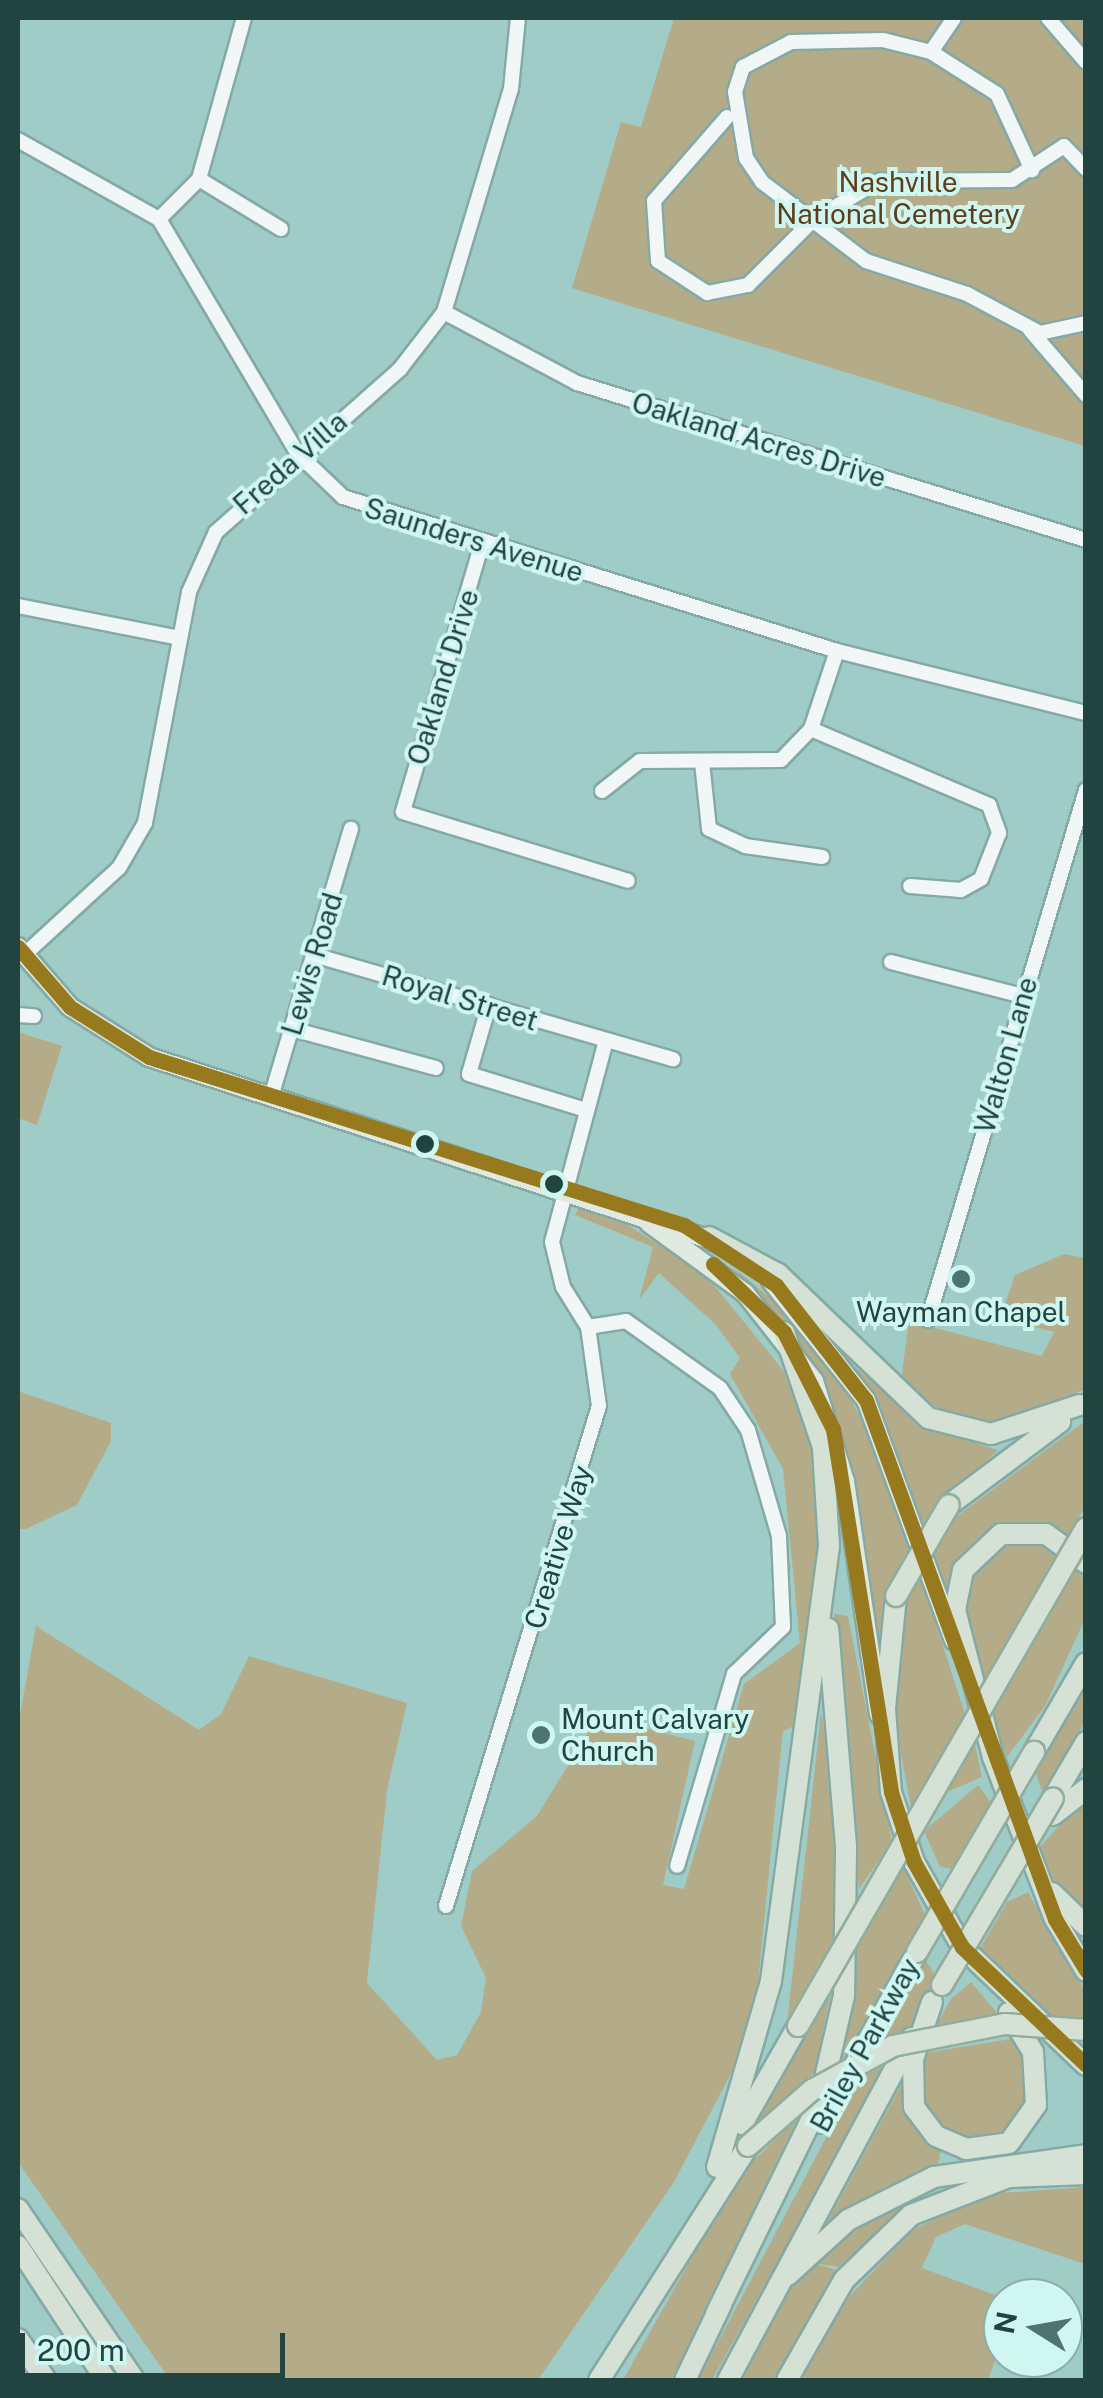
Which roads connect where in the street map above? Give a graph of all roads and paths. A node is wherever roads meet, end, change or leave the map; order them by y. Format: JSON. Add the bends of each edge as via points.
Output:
{"nodes":[{"id":1,"x":244,"y":18,"type":"edge"},
{"id":2,"x":518,"y":18,"type":"edge"},
{"id":3,"x":954,"y":18,"type":"edge"},
{"id":4,"x":1048,"y":18,"type":"edge"},
{"id":5,"x":931,"y":52,"type":"junction"},
{"id":6,"x":1086,"y":62,"type":"edge"},
{"id":7,"x":727,"y":117,"type":"dead end"},
{"id":8,"x":18,"y":140,"type":"edge"},
{"id":9,"x":1086,"y":168,"type":"edge"},
{"id":10,"x":1032,"y":170,"type":"junction"},
{"id":11,"x":199,"y":180,"type":"junction"},
{"id":12,"x":159,"y":218,"type":"junction"},
{"id":13,"x":813,"y":220,"type":"junction"},
{"id":14,"x":281,"y":229,"type":"dead end"},
{"id":15,"x":444,"y":312,"type":"junction"},
{"id":16,"x":1086,"y":323,"type":"edge"},
{"id":17,"x":1029,"y":329,"type":"junction"},
{"id":18,"x":1086,"y":395,"type":"edge"},
{"id":19,"x":298,"y":454,"type":"junction"},
{"id":20,"x":1086,"y":540,"type":"edge"},
{"id":21,"x":482,"y":543,"type":"junction"},
{"id":22,"x":18,"y":606,"type":"edge"},
{"id":23,"x":180,"y":638,"type":"junction"},
{"id":24,"x":837,"y":651,"type":"junction"},
{"id":25,"x":1086,"y":713,"type":"edge"},
{"id":26,"x":811,"y":729,"type":"junction"},
{"id":27,"x":702,"y":762,"type":"junction"},
{"id":28,"x":1086,"y":790,"type":"edge"},
{"id":29,"x":602,"y":792,"type":"dead end"},
{"id":30,"x":351,"y":830,"type":"dead end"},
{"id":31,"x":822,"y":857,"type":"dead end"},
{"id":32,"x":628,"y":881,"type":"dead end"},
{"id":33,"x":910,"y":886,"type":"dead end"},
{"id":34,"x":21,"y":951,"type":"edge"},
{"id":35,"x":314,"y":955,"type":"junction"},
{"id":36,"x":891,"y":962,"type":"dead end"},
{"id":37,"x":1022,"y":996,"type":"junction"},
{"id":38,"x":489,"y":1005,"type":"junction"},
{"id":39,"x":18,"y":1015,"type":"edge"},
{"id":40,"x":34,"y":1016,"type":"dead end"},
{"id":41,"x":292,"y":1029,"type":"junction"},
{"id":42,"x":605,"y":1044,"type":"junction"},
{"id":43,"x":672,"y":1059,"type":"dead end"},
{"id":44,"x":436,"y":1068,"type":"dead end"},
{"id":45,"x":271,"y":1097,"type":"junction"},
{"id":46,"x":586,"y":1110,"type":"junction"},
{"id":47,"x":563,"y":1188,"type":"junction"},
{"id":48,"x":613,"y":1204,"type":"junction"},
{"id":49,"x":709,"y":1237,"type":"junction"},
{"id":50,"x":928,"y":1320,"type":"dead end"},
{"id":51,"x":588,"y":1327,"type":"junction"},
{"id":52,"x":784,"y":1332,"type":"junction"},
{"id":53,"x":1082,"y":1401,"type":"edge"},
{"id":54,"x":1086,"y":1528,"type":"edge"},
{"id":55,"x":1086,"y":1563,"type":"edge"},
{"id":56,"x":825,"y":1572,"type":"junction"},
{"id":57,"x":1086,"y":1649,"type":"edge"},
{"id":58,"x":1086,"y":1663,"type":"edge"},
{"id":59,"x":966,"y":1673,"type":"junction"},
{"id":60,"x":1070,"y":1687,"type":"junction"},
{"id":61,"x":1086,"y":1742,"type":"edge"},
{"id":62,"x":1086,"y":1788,"type":"edge"},
{"id":63,"x":891,"y":1792,"type":"junction"},
{"id":64,"x":1053,"y":1807,"type":"junction"},
{"id":65,"x":1029,"y":1858,"type":"junction"},
{"id":66,"x":678,"y":1866,"type":"dead end"},
{"id":67,"x":446,"y":1906,"type":"dead end"},
{"id":68,"x":1086,"y":1926,"type":"edge"},
{"id":69,"x":962,"y":1946,"type":"junction"},
{"id":70,"x":1086,"y":1971,"type":"edge"},
{"id":71,"x":937,"y":1993,"type":"junction"},
{"id":72,"x":1086,"y":2030,"type":"edge"},
{"id":73,"x":1086,"y":2066,"type":"edge"},
{"id":74,"x":1086,"y":2155,"type":"edge"},
{"id":75,"x":717,"y":2167,"type":"junction"},
{"id":76,"x":1086,"y":2174,"type":"edge"},
{"id":77,"x":18,"y":2209,"type":"edge"},
{"id":78,"x":18,"y":2246,"type":"edge"},
{"id":79,"x":678,"y":2250,"type":"junction"},
{"id":80,"x":770,"y":2295,"type":"junction"},
{"id":81,"x":716,"y":2314,"type":"junction"},
{"id":82,"x":18,"y":2339,"type":"edge"},
{"id":83,"x":46,"y":2380,"type":"edge"},
{"id":84,"x":106,"y":2380,"type":"edge"},
{"id":85,"x":134,"y":2380,"type":"edge"},
{"id":86,"x":599,"y":2380,"type":"edge"},
{"id":87,"x":685,"y":2380,"type":"edge"},
{"id":88,"x":728,"y":2380,"type":"edge"},
{"id":89,"x":787,"y":2380,"type":"edge"}],
"edges":[{"from":1,"to":11,"type":"street"},
{"from":2,"to":15,"type":"street","name":"Freda Villa","via":[[512,89]]},
{"from":3,"to":5,"type":"street"},
{"from":4,"to":6,"type":"street"},
{"from":5,"to":10,"type":"street","via":[[998,94]]},
{"from":5,"to":13,"type":"street","via":[[883,40],[791,42],[743,67],[736,105],[746,158],[762,182]]},
{"from":7,"to":13,"type":"street","via":[[654,201],[658,261],[692,288],[732,292],[766,271]]},
{"from":8,"to":12,"type":"street"},
{"from":9,"to":10,"type":"street","via":[[1064,146]]},
{"from":10,"to":13,"type":"street","via":[[1012,180],[879,181]]},
{"from":11,"to":12,"type":"street"},
{"from":11,"to":14,"type":"street"},
{"from":12,"to":19,"type":"street","name":"Saunders Avenue"},
{"from":13,"to":17,"type":"street","via":[[866,260],[966,294]]},
{"from":15,"to":19,"type":"street","name":"Freda Villa","via":[[400,369]]},
{"from":15,"to":20,"type":"street","name":"Oakland Acres Drive","via":[[577,383]]},
{"from":16,"to":17,"type":"street","via":[[1059,335]]},
{"from":17,"to":18,"type":"street"},
{"from":19,"to":21,"type":"street","name":"Saunders Avenue","via":[[364,508]]},
{"from":19,"to":23,"type":"street","name":"Freda Villa","via":[[216,532]]},
{"from":21,"to":24,"type":"street","name":"Saunders Avenue"},
{"from":21,"to":32,"type":"street","name":"Oakland Drive","via":[[403,812]]},
{"from":22,"to":23,"type":"street"},
{"from":23,"to":34,"type":"street","name":"Freda Villa","via":[[146,823],[119,868]]},
{"from":24,"to":25,"type":"street","name":"Saunders Avenue"},
{"from":24,"to":26,"type":"street"},
{"from":26,"to":27,"type":"street","via":[[781,760]]},
{"from":26,"to":33,"type":"street","via":[[989,805],[999,833],[981,879],[961,890]]},
{"from":27,"to":29,"type":"street","via":[[640,761]]},
{"from":27,"to":31,"type":"street","via":[[700,809],[709,828],[744,846]]},
{"from":28,"to":37,"type":"street","name":"Walton Lane"},
{"from":30,"to":35,"type":"street","name":"Lewis Road"},
{"from":34,"to":45,"type":"main road","via":[[70,1008],[149,1057]]},
{"from":35,"to":38,"type":"street","name":"Royal Street"},
{"from":35,"to":41,"type":"street","name":"Lewis Road"},
{"from":36,"to":37,"type":"street"},
{"from":37,"to":50,"type":"street","name":"Walton Lane"},
{"from":38,"to":42,"type":"street","name":"Royal Street"},
{"from":38,"to":46,"type":"street","via":[[469,1074]]},
{"from":39,"to":40,"type":"street"},
{"from":41,"to":44,"type":"street"},
{"from":41,"to":45,"type":"street","name":"Lewis Road"},
{"from":42,"to":43,"type":"street","name":"Royal Street"},
{"from":42,"to":46,"type":"street","name":"Creative Way"},
{"from":45,"to":47,"type":"main road"},
{"from":46,"to":47,"type":"street","name":"Creative Way"},
{"from":47,"to":48,"type":"main road"},
{"from":47,"to":51,"type":"street","name":"Creative Way","via":[[555,1264]]},
{"from":48,"to":49,"type":"main road"},
{"from":48,"to":52,"type":"main road","via":[[719,1269]]},
{"from":49,"to":53,"type":"highway","via":[[778,1274],[928,1418],[992,1434]]},
{"from":49,"to":59,"type":"main road","via":[[776,1285],[842,1360],[885,1444]]},
{"from":51,"to":66,"type":"street","via":[[626,1321],[720,1388],[754,1447],[779,1536],[783,1627],[734,1674]]},
{"from":51,"to":67,"type":"street","name":"Creative Way","via":[[599,1406]]},
{"from":52,"to":56,"type":"highway","via":[[823,1447]]},
{"from":52,"to":63,"type":"main road","via":[[833,1429]]},
{"from":53,"to":63,"type":"highway","bridge":true,"via":[[949,1505],[896,1596],[885,1685]]},
{"from":54,"to":75,"type":"highway","bridge":true},
{"from":55,"to":59,"type":"highway","via":[[1037,1531],[983,1544],[955,1598]]},
{"from":56,"to":75,"type":"highway","via":[[771,1981]]},
{"from":56,"to":81,"type":"highway","via":[[845,1829],[844,1996],[819,2104]]},
{"from":57,"to":60,"type":"highway"},
{"from":58,"to":60,"type":"highway","name":"Briley Parkway"},
{"from":59,"to":65,"type":"highway"},
{"from":60,"to":81,"type":"highway","name":"Briley Parkway","bridge":true},
{"from":61,"to":64,"type":"highway"},
{"from":62,"to":64,"type":"highway"},
{"from":63,"to":69,"type":"highway","via":[[914,1862]]},
{"from":64,"to":65,"type":"highway","name":"Briley Parkway","bridge":true},
{"from":65,"to":68,"type":"highway"},
{"from":65,"to":70,"type":"highway"},
{"from":65,"to":71,"type":"highway","name":"Briley Parkway","bridge":true},
{"from":69,"to":71,"type":"highway","via":[[1037,2067],[1036,2105],[1009,2142],[955,2147],[919,2116],[911,2071]]},
{"from":69,"to":73,"type":"highway"},
{"from":71,"to":80,"type":"highway","name":"Briley Parkway"},
{"from":72,"to":79,"type":"highway","bridge":true,"via":[[1005,2024],[893,2046],[812,2090],[748,2146]]},
{"from":74,"to":80,"type":"highway","via":[[1012,2159],[892,2194],[848,2220]]},
{"from":75,"to":79,"type":"highway"},
{"from":76,"to":89,"type":"highway","via":[[1010,2177],[911,2215],[844,2280]]},
{"from":77,"to":85,"type":"highway"},
{"from":78,"to":84,"type":"highway"},
{"from":79,"to":86,"type":"highway"},
{"from":80,"to":88,"type":"highway","name":"Briley Parkway"},
{"from":81,"to":87,"type":"highway","name":"Briley Parkway"},
{"from":82,"to":83,"type":"highway"}]}
